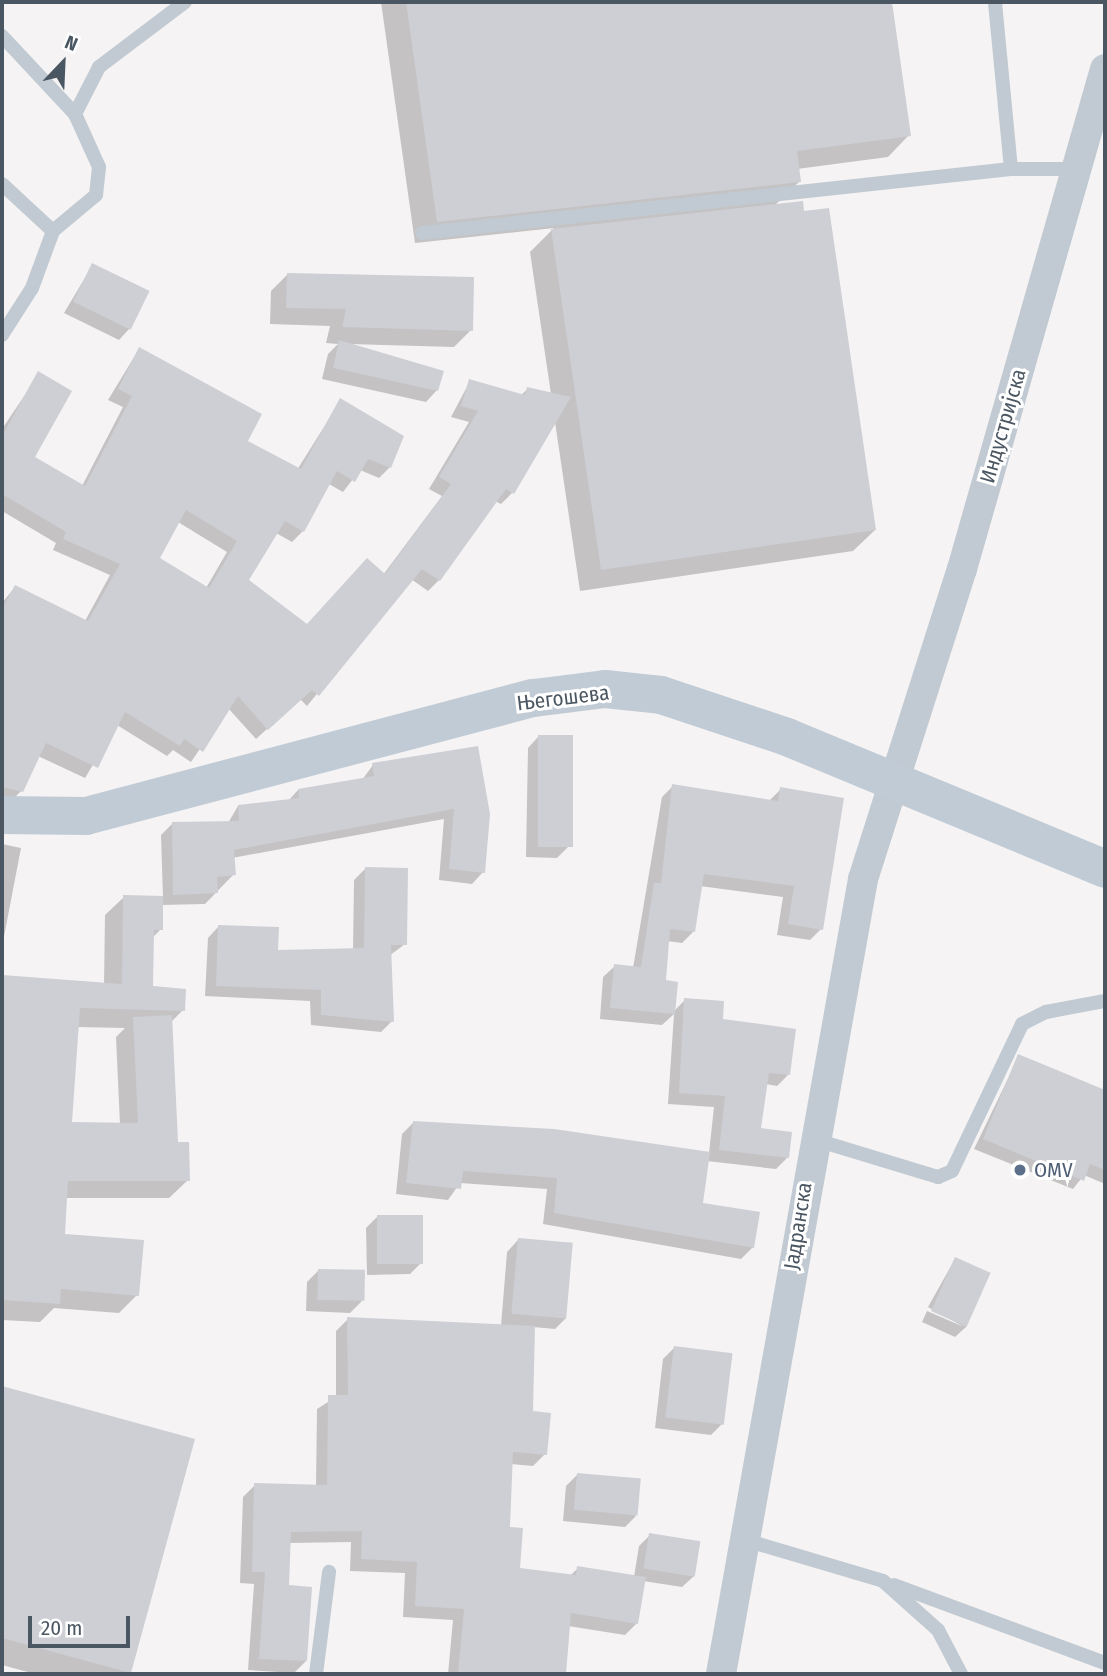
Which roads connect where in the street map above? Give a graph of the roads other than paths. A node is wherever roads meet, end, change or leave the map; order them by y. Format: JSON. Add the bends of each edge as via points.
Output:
{"nodes":[{"id":1,"x":185,"y":2,"type":"edge"},
{"id":2,"x":995,"y":2,"type":"edge"},
{"id":3,"x":2,"y":36,"type":"edge"},
{"id":4,"x":1105,"y":69,"type":"edge"},
{"id":5,"x":75,"y":114,"type":"junction"},
{"id":6,"x":1012,"y":169,"type":"junction"},
{"id":7,"x":1077,"y":169,"type":"junction"},
{"id":8,"x":2,"y":184,"type":"edge"},
{"id":9,"x":52,"y":231,"type":"junction"},
{"id":10,"x":422,"y":233,"type":"dead end"},
{"id":11,"x":4,"y":327,"type":"edge"},
{"id":12,"x":893,"y":781,"type":"junction"},
{"id":13,"x":2,"y":815,"type":"edge"},
{"id":14,"x":1105,"y":869,"type":"edge"},
{"id":15,"x":1105,"y":1001,"type":"edge"},
{"id":16,"x":812,"y":1138,"type":"junction"},
{"id":17,"x":745,"y":1540,"type":"junction"},
{"id":18,"x":329,"y":1572,"type":"dead end"},
{"id":19,"x":883,"y":1581,"type":"junction"},
{"id":20,"x":1105,"y":1663,"type":"edge"},
{"id":21,"x":316,"y":1674,"type":"edge"},
{"id":22,"x":721,"y":1674,"type":"edge"},
{"id":23,"x":961,"y":1674,"type":"edge"}],
"edges":[{"from":1,"to":5,"type":"lane","via":[[99,67]]},
{"from":2,"to":6,"type":"lane"},
{"from":3,"to":5,"type":"lane"},
{"from":4,"to":7,"type":"street","name":"Индустријска"},
{"from":5,"to":9,"type":"lane","via":[[99,167],[96,195]]},
{"from":6,"to":7,"type":"lane"},
{"from":6,"to":10,"type":"lane"},
{"from":7,"to":12,"type":"street","name":"Индустријска","via":[[962,569]]},
{"from":8,"to":9,"type":"lane"},
{"from":9,"to":11,"type":"lane","via":[[32,288]]},
{"from":12,"to":13,"type":"street","name":"Његошева","via":[[714,711],[661,695],[605,689],[534,698],[86,816]]},
{"from":12,"to":14,"type":"street","name":"Његошева"},
{"from":12,"to":16,"type":"street","name":"Јадранска","via":[[863,879]]},
{"from":15,"to":16,"type":"lane","via":[[1046,1012],[1022,1024],[952,1171],[940,1177]]},
{"from":16,"to":17,"type":"street","name":"Јадранска"},
{"from":17,"to":19,"type":"lane"},
{"from":17,"to":22,"type":"street","name":"Јадранска"},
{"from":18,"to":21,"type":"lane"},
{"from":19,"to":20,"type":"lane"},
{"from":19,"to":23,"type":"lane","via":[[933,1623]]}]}
